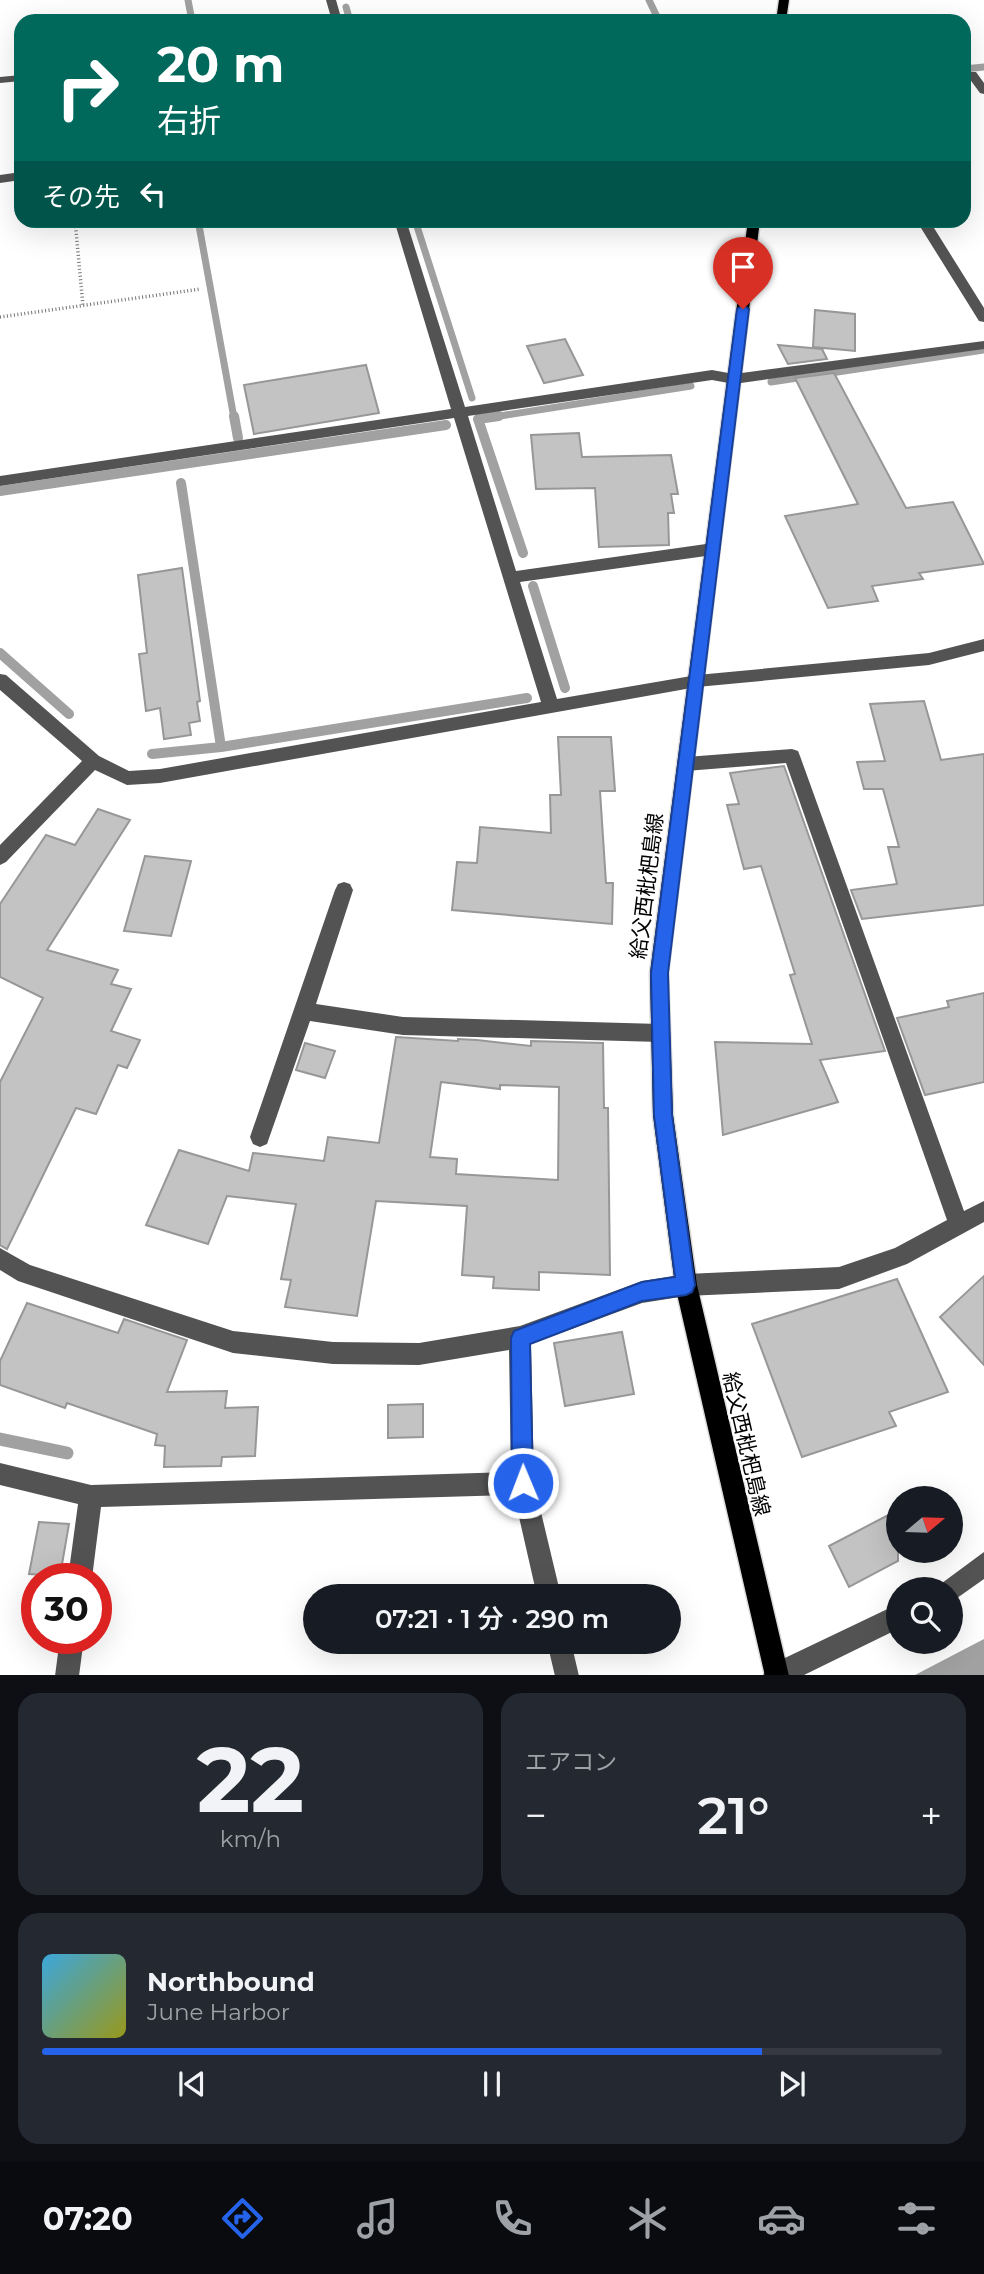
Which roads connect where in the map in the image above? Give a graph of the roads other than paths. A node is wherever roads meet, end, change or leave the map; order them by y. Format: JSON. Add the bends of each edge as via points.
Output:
{"nodes":[{"id":1,"x":973,"y":74,"type":"edge"},
{"id":2,"x":984,"y":91,"type":"edge"},
{"id":3,"x":403,"y":228,"type":"edge"},
{"id":4,"x":753,"y":228,"type":"edge"},
{"id":5,"x":927,"y":228,"type":"edge"},
{"id":6,"x":984,"y":318,"type":"edge"},
{"id":7,"x":984,"y":345,"type":"edge"},
{"id":8,"x":734,"y":379,"type":"junction"},
{"id":9,"x":461,"y":412,"type":"junction"},
{"id":10,"x":0,"y":481,"type":"edge"},
{"id":11,"x":713,"y":549,"type":"junction"},
{"id":12,"x":511,"y":578,"type":"junction"},
{"id":13,"x":984,"y":645,"type":"edge"},
{"id":14,"x":0,"y":680,"type":"edge"},
{"id":15,"x":697,"y":681,"type":"junction"},
{"id":16,"x":551,"y":708,"type":"junction"},
{"id":17,"x":93,"y":761,"type":"junction"},
{"id":18,"x":686,"y":764,"type":"junction"},
{"id":19,"x":0,"y":857,"type":"edge"},
{"id":20,"x":344,"y":890,"type":"dead end"},
{"id":21,"x":304,"y":1011,"type":"junction"},
{"id":22,"x":660,"y":1033,"type":"junction"},
{"id":23,"x":260,"y":1137,"type":"dead end"},
{"id":24,"x":984,"y":1211,"type":"edge"},
{"id":25,"x":959,"y":1225,"type":"junction"},
{"id":26,"x":0,"y":1258,"type":"edge"},
{"id":27,"x":686,"y":1285,"type":"junction"},
{"id":28,"x":520,"y":1338,"type":"junction"},
{"id":29,"x":0,"y":1474,"type":"edge"},
{"id":30,"x":523,"y":1483,"type":"junction"},
{"id":31,"x":91,"y":1496,"type":"junction"},
{"id":32,"x":82,"y":1563,"type":"edge"},
{"id":33,"x":984,"y":1564,"type":"edge"},
{"id":34,"x":963,"y":1581,"type":"edge"},
{"id":35,"x":546,"y":1584,"type":"edge"},
{"id":36,"x":886,"y":1622,"type":"edge"},
{"id":37,"x":70,"y":1654,"type":"edge"},
{"id":38,"x":562,"y":1654,"type":"edge"},
{"id":39,"x":67,"y":1675,"type":"edge"},
{"id":40,"x":567,"y":1675,"type":"edge"},
{"id":41,"x":776,"y":1675,"type":"edge"}],
"edges":[{"from":1,"to":2,"type":"street"},
{"from":3,"to":9,"type":"street"},
{"from":4,"to":8,"type":"main road","name":"給父西枇杷島線"},
{"from":5,"to":6,"type":"street"},
{"from":7,"to":8,"type":"street"},
{"from":8,"to":9,"type":"street","via":[[712,374]]},
{"from":8,"to":11,"type":"main road","name":"給父西枇杷島線"},
{"from":9,"to":10,"type":"street"},
{"from":9,"to":12,"type":"street"},
{"from":11,"to":12,"type":"street"},
{"from":11,"to":15,"type":"main road","name":"給父西枇杷島線"},
{"from":12,"to":16,"type":"street"},
{"from":13,"to":15,"type":"street","via":[[929,659]]},
{"from":14,"to":17,"type":"street"},
{"from":15,"to":16,"type":"street"},
{"from":15,"to":18,"type":"main road","name":"給父西枇杷島線"},
{"from":16,"to":17,"type":"street","via":[[160,776],[127,778]]},
{"from":17,"to":19,"type":"street"},
{"from":18,"to":22,"type":"main road","name":"給父西枇杷島線","via":[[659,973]]},
{"from":18,"to":25,"type":"street","via":[[792,756]]},
{"from":20,"to":21,"type":"street"},
{"from":21,"to":22,"type":"street","via":[[403,1026]]},
{"from":21,"to":23,"type":"street"},
{"from":22,"to":27,"type":"main road","name":"給父西枇杷島線","via":[[663,1115]]},
{"from":24,"to":25,"type":"street"},
{"from":25,"to":27,"type":"street","via":[[900,1257],[839,1278]]},
{"from":26,"to":28,"type":"street","via":[[25,1274],[233,1342],[333,1353],[419,1354]]},
{"from":27,"to":28,"type":"street","via":[[642,1292]]},
{"from":27,"to":41,"type":"main road","name":"給父西枇杷島線"},
{"from":28,"to":30,"type":"street"},
{"from":29,"to":31,"type":"street"},
{"from":30,"to":31,"type":"street"},
{"from":30,"to":35,"type":"street"},
{"from":31,"to":32,"type":"street"},
{"from":33,"to":34,"type":"street"},
{"from":36,"to":41,"type":"street"},
{"from":37,"to":39,"type":"street"},
{"from":38,"to":40,"type":"street"}]}
